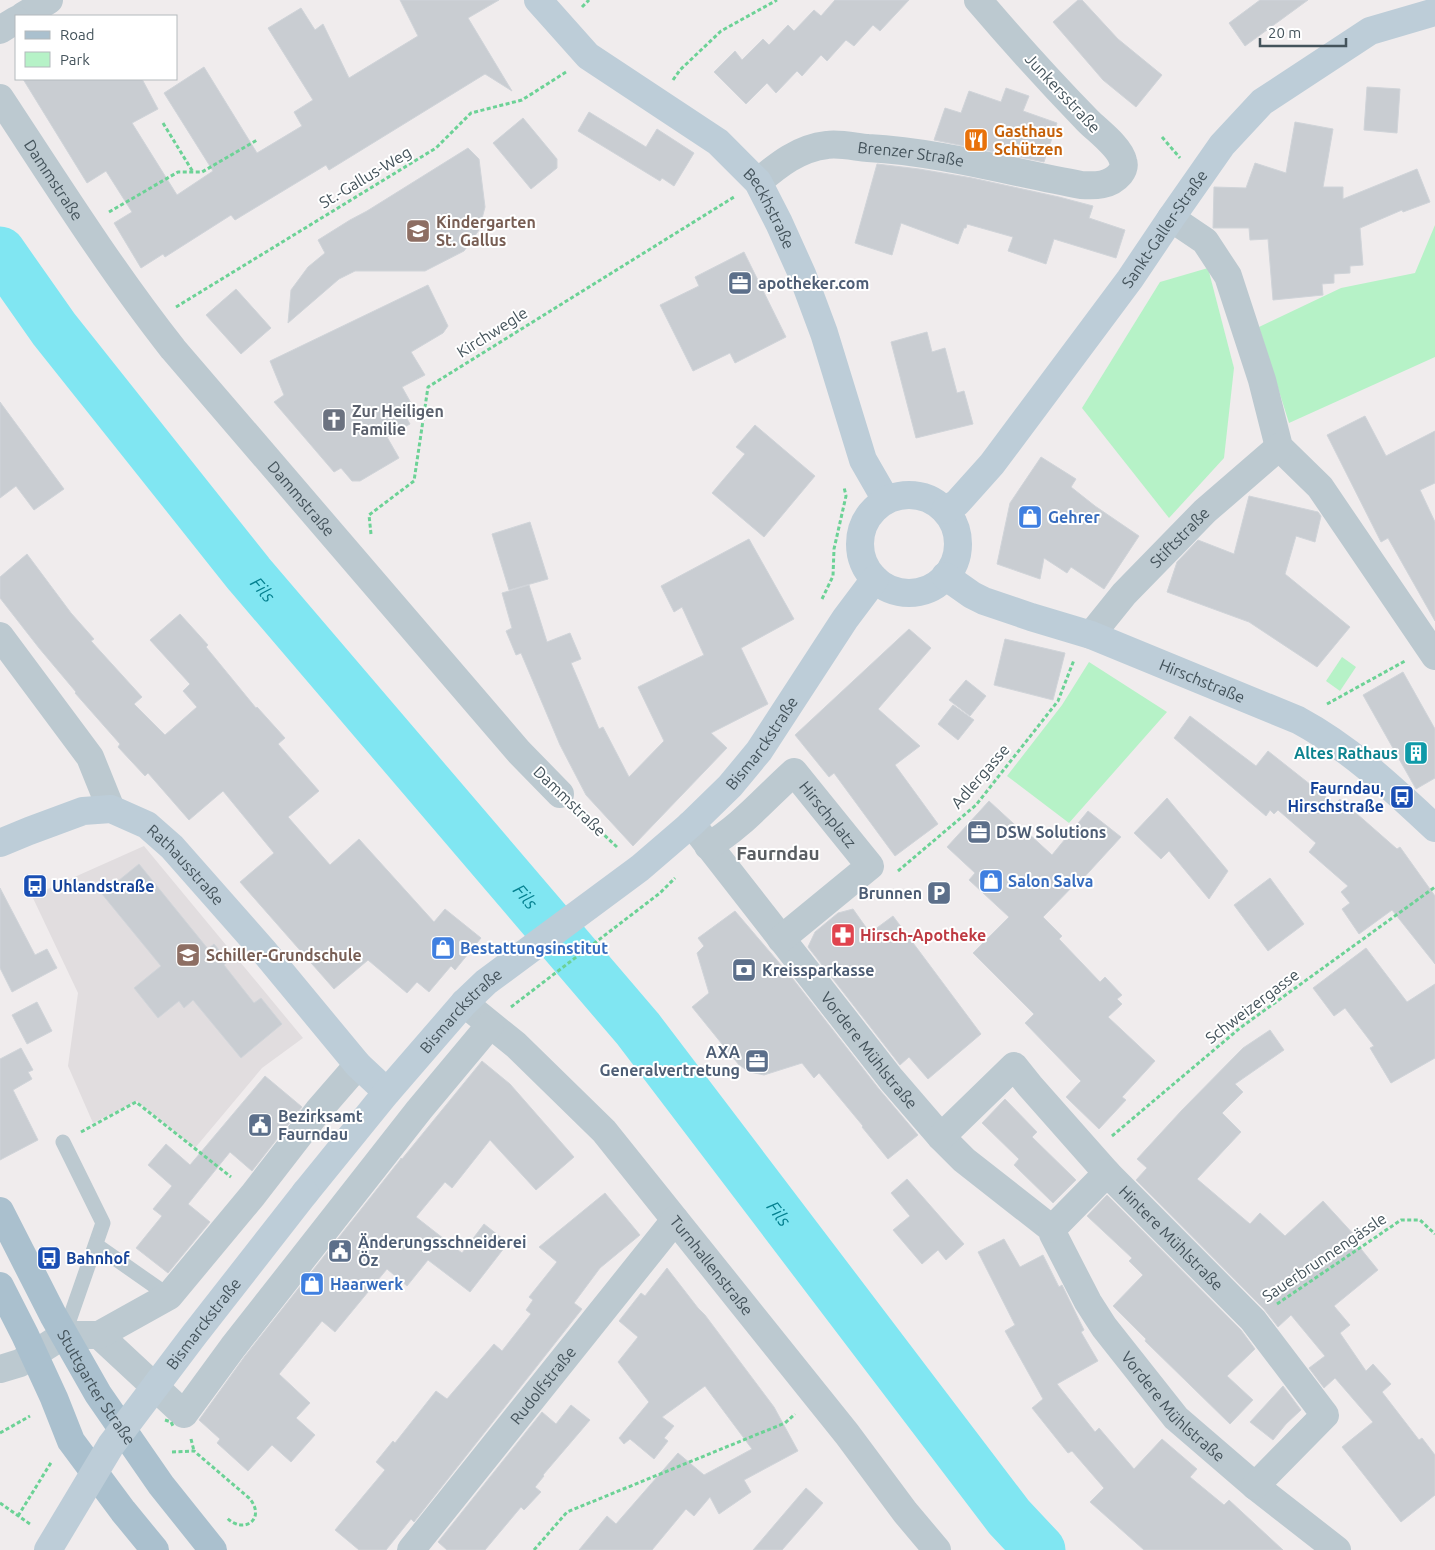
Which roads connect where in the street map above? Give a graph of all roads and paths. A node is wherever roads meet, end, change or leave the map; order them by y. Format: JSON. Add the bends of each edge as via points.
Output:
{"nodes":[{"id":1,"x":49,"y":0,"type":"edge"},
{"id":2,"x":538,"y":0,"type":"edge"},
{"id":3,"x":778,"y":0,"type":"edge"},
{"id":4,"x":978,"y":0,"type":"edge"},
{"id":5,"x":1435,"y":12,"type":"edge"},
{"id":6,"x":25,"y":15,"type":"edge"},
{"id":7,"x":15,"y":21,"type":"edge"},
{"id":8,"x":0,"y":30,"type":"edge"},
{"id":9,"x":588,"y":56,"type":"junction"},
{"id":10,"x":0,"y":98,"type":"edge"},
{"id":11,"x":656,"y":102,"type":"junction"},
{"id":12,"x":162,"y":123,"type":"dead end"},
{"id":13,"x":257,"y":140,"type":"dead end"},
{"id":14,"x":193,"y":172,"type":"junction"},
{"id":15,"x":758,"y":182,"type":"junction"},
{"id":16,"x":1103,"y":185,"type":"joint"},
{"id":17,"x":1171,"y":218,"type":"junction"},
{"id":18,"x":85,"y":226,"type":"junction"},
{"id":19,"x":152,"y":322,"type":"junction"},
{"id":20,"x":1279,"y":448,"type":"junction"},
{"id":21,"x":843,"y":481,"type":"dead end"},
{"id":22,"x":886,"y":500,"type":"junction"},
{"id":23,"x":944,"y":510,"type":"junction"},
{"id":24,"x":371,"y":535,"type":"dead end"},
{"id":25,"x":945,"y":576,"type":"junction"},
{"id":26,"x":875,"y":579,"type":"junction"},
{"id":27,"x":845,"y":619,"type":"junction"},
{"id":28,"x":1091,"y":635,"type":"junction"},
{"id":29,"x":0,"y":636,"type":"edge"},
{"id":30,"x":1432,"y":652,"type":"edge"},
{"id":31,"x":1074,"y":660,"type":"dead end"},
{"id":32,"x":1298,"y":720,"type":"junction"},
{"id":33,"x":560,"y":794,"type":"joint"},
{"id":34,"x":111,"y":809,"type":"junction"},
{"id":35,"x":690,"y":825,"type":"junction"},
{"id":36,"x":1435,"y":828,"type":"edge"},
{"id":37,"x":0,"y":843,"type":"edge"},
{"id":38,"x":708,"y":846,"type":"junction"},
{"id":39,"x":870,"y":866,"type":"junction"},
{"id":40,"x":640,"y":868,"type":"junction"},
{"id":41,"x":1435,"y":887,"type":"edge"},
{"id":42,"x":660,"y":893,"type":"dead end"},
{"id":43,"x":787,"y":933,"type":"junction"},
{"id":44,"x":526,"y":996,"type":"dead end"},
{"id":45,"x":464,"y":1002,"type":"junction"},
{"id":46,"x":490,"y":1025,"type":"junction"},
{"id":47,"x":358,"y":1065,"type":"junction"},
{"id":48,"x":387,"y":1092,"type":"junction"},
{"id":49,"x":941,"y":1137,"type":"junction"},
{"id":50,"x":63,"y":1142,"type":"joint"},
{"id":51,"x":1099,"y":1164,"type":"junction"},
{"id":52,"x":253,"y":1195,"type":"junction"},
{"id":53,"x":0,"y":1211,"type":"edge"},
{"id":54,"x":675,"y":1220,"type":"junction"},
{"id":55,"x":1052,"y":1229,"type":"junction"},
{"id":56,"x":1435,"y":1234,"type":"edge"},
{"id":57,"x":96,"y":1245,"type":"junction"},
{"id":58,"x":0,"y":1286,"type":"edge"},
{"id":59,"x":169,"y":1296,"type":"junction"},
{"id":60,"x":1254,"y":1320,"type":"junction"},
{"id":61,"x":64,"y":1335,"type":"junction"},
{"id":62,"x":99,"y":1335,"type":"junction"},
{"id":63,"x":34,"y":1355,"type":"junction"},
{"id":64,"x":0,"y":1369,"type":"edge"},
{"id":65,"x":817,"y":1397,"type":"junction"},
{"id":66,"x":30,"y":1416,"type":"dead end"},
{"id":67,"x":0,"y":1433,"type":"edge"},
{"id":68,"x":169,"y":1453,"type":"dead end"},
{"id":69,"x":56,"y":1454,"type":"dead end"},
{"id":70,"x":1254,"y":1486,"type":"junction"},
{"id":71,"x":0,"y":1503,"type":"edge"},
{"id":72,"x":225,"y":1516,"type":"dead end"},
{"id":73,"x":48,"y":1550,"type":"edge"},
{"id":74,"x":155,"y":1550,"type":"edge"},
{"id":75,"x":213,"y":1550,"type":"edge"},
{"id":76,"x":411,"y":1550,"type":"edge"},
{"id":77,"x":534,"y":1550,"type":"edge"},
{"id":78,"x":937,"y":1550,"type":"edge"},
{"id":79,"x":1337,"y":1550,"type":"edge"}],
"edges":[{"from":1,"to":6,"type":"street"},
{"from":2,"to":9,"type":"street","name":"Beckhstraße"},
{"from":3,"to":11,"type":"path","via":[[721,31],[680,70]]},
{"from":4,"to":16,"type":"street","name":"Junkersstraße","via":[[1119,151],[1124,162],[1123,170],[1118,177]]},
{"from":5,"to":17,"type":"street","name":"Sankt-Galler-Straße","via":[[1370,31],[1262,102],[1222,146]]},
{"from":7,"to":8,"type":"street"},
{"from":9,"to":11,"type":"street","name":"Beckhstraße"},
{"from":9,"to":19,"type":"path","name":"St.-Gallus-Weg","via":[[522,100],[471,113],[436,148]]},
{"from":10,"to":18,"type":"street","name":"Dammstraße"},
{"from":11,"to":15,"type":"street","name":"Beckhstraße","via":[[718,142]]},
{"from":12,"to":14,"type":"path"},
{"from":13,"to":14,"type":"path","via":[[202,172]]},
{"from":14,"to":18,"type":"path","via":[[178,172]]},
{"from":15,"to":16,"type":"street","name":"Brenzer Straße","via":[[785,160],[828,144],[893,149],[1081,185]]},
{"from":15,"to":22,"type":"street","name":"Beckhstraße","via":[[802,274],[824,333],[863,460]]},
{"from":15,"to":24,"type":"path","name":"Kirchwegle","via":[[428,387],[414,480],[369,515]]},
{"from":17,"to":20,"type":"street","via":[[1205,241],[1228,276],[1262,380]]},
{"from":17,"to":23,"type":"street","name":"Sankt-Galler-Straße","via":[[1130,279],[992,464],[957,503]]},
{"from":18,"to":19,"type":"street","name":"Dammstraße"},
{"from":19,"to":33,"type":"street","name":"Dammstraße","via":[[519,752]]},
{"from":20,"to":28,"type":"street","name":"Stiftstraße","via":[[1205,511],[1124,594]]},
{"from":20,"to":30,"type":"street","via":[[1320,487]]},
{"from":21,"to":27,"type":"path","via":[[846,496],[834,549],[833,576],[821,601]]},
{"from":22,"to":23,"type":"street","via":[[901,495],[917,495]]},
{"from":22,"to":26,"type":"street","via":[[874,509],[860,537],[860,552]]},
{"from":23,"to":25,"type":"street","via":[[953,522],[957,536],[953,564]]},
{"from":25,"to":26,"type":"street","via":[[934,586],[919,592],[888,588]]},
{"from":25,"to":28,"type":"street","name":"Hirschstraße","via":[[984,601]]},
{"from":26,"to":27,"type":"street","name":"Bismarckstraße"},
{"from":27,"to":35,"type":"street","name":"Bismarckstraße","via":[[760,751]]},
{"from":28,"to":32,"type":"street","name":"Hirschstraße"},
{"from":29,"to":34,"type":"street","via":[[90,757]]},
{"from":30,"to":32,"type":"path"},
{"from":31,"to":39,"type":"path","name":"Adlergasse","via":[[1058,701],[976,805],[885,880]]},
{"from":32,"to":36,"type":"street","name":"Hirschstraße","via":[[1322,733],[1374,772]]},
{"from":33,"to":40,"type":"path","name":"Dammstraße"},
{"from":34,"to":37,"type":"street","via":[[83,811]]},
{"from":34,"to":47,"type":"street","name":"Rathausstraße","via":[[147,825],[172,847]]},
{"from":35,"to":38,"type":"street","name":"Vordere Mühlstraße"},
{"from":35,"to":40,"type":"street","name":"Bismarckstraße"},
{"from":38,"to":39,"type":"street","name":"Hirschplatz","via":[[735,827],[794,772]]},
{"from":38,"to":43,"type":"street","name":"Vordere Mühlstraße"},
{"from":39,"to":43,"type":"street"},
{"from":40,"to":45,"type":"street","name":"Bismarckstraße","via":[[486,982]]},
{"from":41,"to":51,"type":"path","name":"Schweizergasse","via":[[1240,1028]]},
{"from":42,"to":44,"type":"path"},
{"from":43,"to":49,"type":"street","name":"Vordere Mühlstraße","via":[[891,1079]]},
{"from":45,"to":46,"type":"street","name":"Turnhallenstraße"},
{"from":45,"to":48,"type":"street","name":"Bismarckstraße"},
{"from":46,"to":54,"type":"street","name":"Turnhallenstraße","via":[[516,1045],[604,1131]]},
{"from":46,"to":62,"type":"street","name":"Bismarckstraße","via":[[419,1110],[177,1421]]},
{"from":47,"to":48,"type":"street","name":"Rathausstraße"},
{"from":47,"to":52,"type":"street"},
{"from":48,"to":73,"type":"street","name":"Bismarckstraße","bridge":true,"via":[[188,1342],[111,1445]]},
{"from":49,"to":51,"type":"street","name":"Hintere Mühlstraße","via":[[1014,1066]]},
{"from":49,"to":55,"type":"street","name":"Vordere Mühlstraße","via":[[964,1160]]},
{"from":50,"to":52,"type":"path","via":[[136,1102]]},
{"from":50,"to":57,"type":"lane","via":[[103,1223]]},
{"from":51,"to":55,"type":"street"},
{"from":51,"to":60,"type":"street","name":"Hintere Mühlstraße"},
{"from":52,"to":59,"type":"street"},
{"from":53,"to":61,"type":"main road","name":"Stuttgarter Straße"},
{"from":54,"to":65,"type":"street","name":"Turnhallenstraße"},
{"from":54,"to":76,"type":"street","name":"Rudolfstraße"},
{"from":55,"to":70,"type":"street","name":"Vordere Mühlstraße","via":[[1104,1327],[1172,1414]]},
{"from":56,"to":60,"type":"path","name":"Sauerbrunnengässle","via":[[1420,1220],[1401,1220]]},
{"from":57,"to":59,"type":"lane"},
{"from":57,"to":61,"type":"lane"},
{"from":58,"to":63,"type":"main road"},
{"from":59,"to":62,"type":"street"},
{"from":60,"to":70,"type":"street","name":"Hintere Mühlstraße","via":[[1325,1415]]},
{"from":61,"to":62,"type":"street"},
{"from":61,"to":63,"type":"street"},
{"from":61,"to":75,"type":"main road","name":"Stuttgarter Straße","via":[[98,1394],[162,1486]]},
{"from":63,"to":64,"type":"street"},
{"from":63,"to":74,"type":"main road","via":[[71,1440]]},
{"from":65,"to":77,"type":"path","via":[[785,1423],[567,1512]]},
{"from":65,"to":78,"type":"street","name":"Turnhallenstraße"},
{"from":66,"to":67,"type":"path"},
{"from":68,"to":72,"type":"path","via":[[194,1451],[256,1505],[256,1513],[249,1524],[232,1523]]},
{"from":69,"to":71,"type":"path","via":[[18,1516]]},
{"from":70,"to":79,"type":"street","name":"Vordere Mühlstraße"}]}
